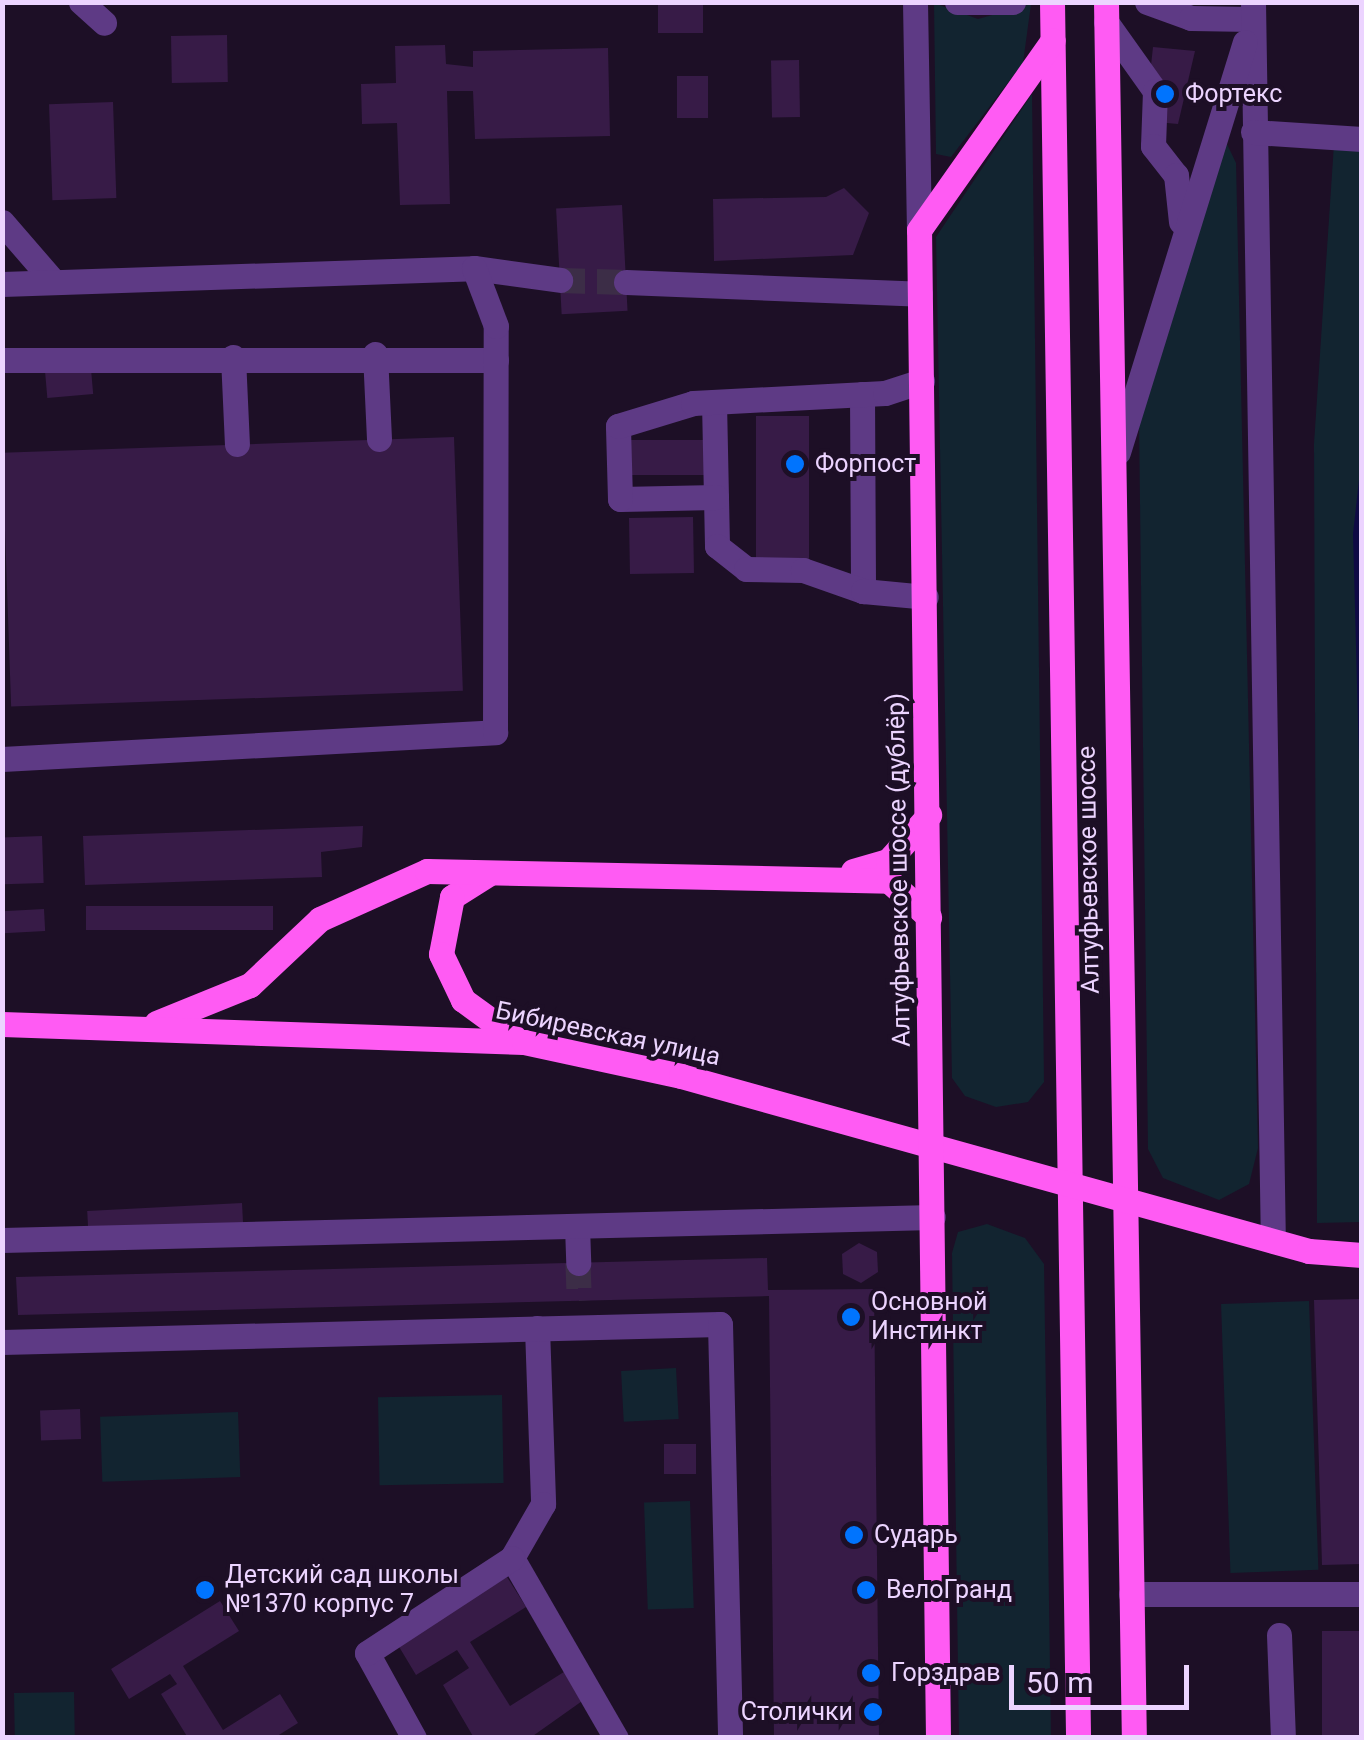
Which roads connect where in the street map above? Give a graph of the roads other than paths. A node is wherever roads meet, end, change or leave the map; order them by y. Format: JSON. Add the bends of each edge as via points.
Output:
{"nodes":[{"id":1,"x":80,"y":2,"type":"edge"},
{"id":2,"x":915,"y":2,"type":"edge"},
{"id":3,"x":956,"y":2,"type":"edge"},
{"id":4,"x":1013,"y":2,"type":"edge"},
{"id":5,"x":1052,"y":2,"type":"edge"},
{"id":6,"x":1147,"y":2,"type":"edge"},
{"id":7,"x":1252,"y":11,"type":"edge"},
{"id":8,"x":1106,"y":12,"type":"edge"},
{"id":9,"x":104,"y":23,"type":"dead end"},
{"id":10,"x":1052,"y":40,"type":"junction"},
{"id":11,"x":1221,"y":117,"type":"junction"},
{"id":12,"x":1253,"y":128,"type":"junction"},
{"id":13,"x":1362,"y":139,"type":"edge"},
{"id":14,"x":2,"y":222,"type":"edge"},
{"id":15,"x":919,"y":230,"type":"junction"},
{"id":16,"x":1180,"y":247,"type":"junction"},
{"id":17,"x":474,"y":268,"type":"junction"},
{"id":18,"x":560,"y":280,"type":"tunnel mouth"},
{"id":19,"x":54,"y":282,"type":"junction"},
{"id":20,"x":626,"y":282,"type":"tunnel mouth"},
{"id":21,"x":2,"y":284,"type":"edge"},
{"id":22,"x":920,"y":294,"type":"junction"},
{"id":23,"x":375,"y":354,"type":"junction"},
{"id":24,"x":233,"y":357,"type":"junction"},
{"id":25,"x":2,"y":360,"type":"edge"},
{"id":26,"x":496,"y":360,"type":"junction"},
{"id":27,"x":922,"y":381,"type":"junction"},
{"id":28,"x":862,"y":394,"type":"junction"},
{"id":29,"x":714,"y":402,"type":"junction"},
{"id":30,"x":379,"y":439,"type":"dead end"},
{"id":31,"x":236,"y":444,"type":"dead end"},
{"id":32,"x":1113,"y":487,"type":"junction"},
{"id":33,"x":716,"y":497,"type":"junction"},
{"id":34,"x":863,"y":591,"type":"junction"},
{"id":35,"x":926,"y":596,"type":"junction"},
{"id":36,"x":2,"y":759,"type":"edge"},
{"id":37,"x":930,"y":815,"type":"junction"},
{"id":38,"x":499,"y":868,"type":"junction"},
{"id":39,"x":836,"y":876,"type":"junction"},
{"id":40,"x":929,"y":917,"type":"junction"},
{"id":41,"x":2,"y":1024,"type":"edge"},
{"id":42,"x":147,"y":1026,"type":"junction"},
{"id":43,"x":524,"y":1042,"type":"junction"},
{"id":44,"x":933,"y":1149,"type":"junction"},
{"id":45,"x":1070,"y":1186,"type":"junction"},
{"id":46,"x":1126,"y":1201,"type":"junction"},
{"id":47,"x":933,"y":1216,"type":"junction"},
{"id":48,"x":577,"y":1226,"type":"junction"},
{"id":49,"x":2,"y":1240,"type":"edge"},
{"id":50,"x":1272,"y":1240,"type":"junction"},
{"id":51,"x":1362,"y":1254,"type":"edge"},
{"id":52,"x":578,"y":1263,"type":"tunnel mouth"},
{"id":53,"x":579,"y":1300,"type":"tunnel mouth"},
{"id":54,"x":580,"y":1327,"type":"junction"},
{"id":55,"x":537,"y":1328,"type":"junction"},
{"id":56,"x":2,"y":1342,"type":"edge"},
{"id":57,"x":512,"y":1558,"type":"junction"},
{"id":58,"x":1131,"y":1594,"type":"junction"},
{"id":59,"x":1362,"y":1594,"type":"edge"},
{"id":60,"x":1279,"y":1635,"type":"dead end"},
{"id":61,"x":414,"y":1738,"type":"edge"},
{"id":62,"x":616,"y":1738,"type":"edge"},
{"id":63,"x":730,"y":1738,"type":"edge"},
{"id":64,"x":938,"y":1738,"type":"edge"},
{"id":65,"x":1078,"y":1738,"type":"edge"},
{"id":66,"x":1134,"y":1738,"type":"edge"},
{"id":67,"x":1283,"y":1738,"type":"edge"}],
"edges":[{"from":1,"to":9,"type":"street"},
{"from":2,"to":15,"type":"street","name":"Алтуфьевское шоссе (дублёр)"},
{"from":3,"to":4,"type":"street"},
{"from":5,"to":10,"type":"main road","name":"Алтуфьевское шоссе"},
{"from":6,"to":7,"type":"street","via":[[1191,18]]},
{"from":7,"to":11,"type":"street"},
{"from":7,"to":12,"type":"street"},
{"from":8,"to":16,"type":"street","via":[[1155,91],[1154,146],[1180,187]]},
{"from":8,"to":32,"type":"main road","name":"Алтуфьевское шоссе"},
{"from":10,"to":15,"type":"main road"},
{"from":10,"to":45,"type":"main road","name":"Алтуфьевское шоссе"},
{"from":11,"to":12,"type":"street"},
{"from":11,"to":16,"type":"street"},
{"from":12,"to":13,"type":"street"},
{"from":12,"to":50,"type":"street"},
{"from":14,"to":19,"type":"street"},
{"from":15,"to":22,"type":"main road","name":"Алтуфьевское шоссе (дублёр)"},
{"from":16,"to":32,"type":"street"},
{"from":17,"to":18,"type":"street"},
{"from":17,"to":19,"type":"street"},
{"from":17,"to":26,"type":"street","via":[[496,326]]},
{"from":19,"to":21,"type":"street"},
{"from":20,"to":22,"type":"street"},
{"from":22,"to":27,"type":"main road","name":"Алтуфьевское шоссе (дублёр)"},
{"from":23,"to":24,"type":"street"},
{"from":23,"to":26,"type":"street"},
{"from":23,"to":30,"type":"street"},
{"from":24,"to":25,"type":"street"},
{"from":24,"to":31,"type":"street"},
{"from":26,"to":36,"type":"street","via":[[496,732]]},
{"from":27,"to":28,"type":"street"},
{"from":27,"to":35,"type":"main road","name":"Алтуфьевское шоссе (дублёр)"},
{"from":28,"to":29,"type":"street"},
{"from":28,"to":34,"type":"street"},
{"from":29,"to":33,"type":"street"},
{"from":29,"to":33,"type":"street","via":[[618,426],[620,498]]},
{"from":32,"to":46,"type":"main road","name":"Алтуфьевское шоссе"},
{"from":33,"to":34,"type":"street","via":[[717,546],[746,569],[804,570]]},
{"from":34,"to":35,"type":"street"},
{"from":35,"to":37,"type":"main road","name":"Алтуфьевское шоссе (дублёр)"},
{"from":37,"to":39,"type":"main road","via":[[888,861]]},
{"from":37,"to":40,"type":"main road","name":"Алтуфьевское шоссе (дублёр)"},
{"from":38,"to":39,"type":"main road"},
{"from":38,"to":42,"type":"main road","via":[[427,871],[372,890],[320,919],[250,985]]},
{"from":38,"to":43,"type":"main road","via":[[452,897],[441,954],[463,1000]]},
{"from":39,"to":40,"type":"main road","via":[[889,881]]},
{"from":40,"to":44,"type":"main road","name":"Алтуфьевское шоссе (дублёр)"},
{"from":41,"to":42,"type":"main road","name":"Бибиревская улица"},
{"from":42,"to":43,"type":"main road","name":"Бибиревская улица"},
{"from":43,"to":44,"type":"main road","name":"Бибиревская улица"},
{"from":44,"to":45,"type":"main road","name":"Бибиревская улица"},
{"from":44,"to":47,"type":"main road","name":"Алтуфьевское шоссе (дублёр)"},
{"from":45,"to":46,"type":"main road","name":"Бибиревская улица"},
{"from":45,"to":65,"type":"main road","name":"Алтуфьевское шоссе"},
{"from":46,"to":50,"type":"main road","name":"Бибиревская улица"},
{"from":46,"to":58,"type":"main road","name":"Алтуфьевское шоссе"},
{"from":47,"to":48,"type":"street"},
{"from":47,"to":64,"type":"main road","name":"Алтуфьевское шоссе (дублёр)"},
{"from":48,"to":49,"type":"street"},
{"from":48,"to":52,"type":"street"},
{"from":50,"to":51,"type":"main road","name":"Бибиревская улица"},
{"from":53,"to":54,"type":"street"},
{"from":54,"to":55,"type":"street"},
{"from":54,"to":63,"type":"street","via":[[720,1324]]},
{"from":55,"to":56,"type":"street"},
{"from":55,"to":57,"type":"street","via":[[543,1504]]},
{"from":57,"to":61,"type":"street","via":[[368,1653]]},
{"from":57,"to":62,"type":"street"},
{"from":58,"to":59,"type":"street"},
{"from":58,"to":66,"type":"main road","name":"Алтуфьевское шоссе"},
{"from":60,"to":67,"type":"street"}]}
